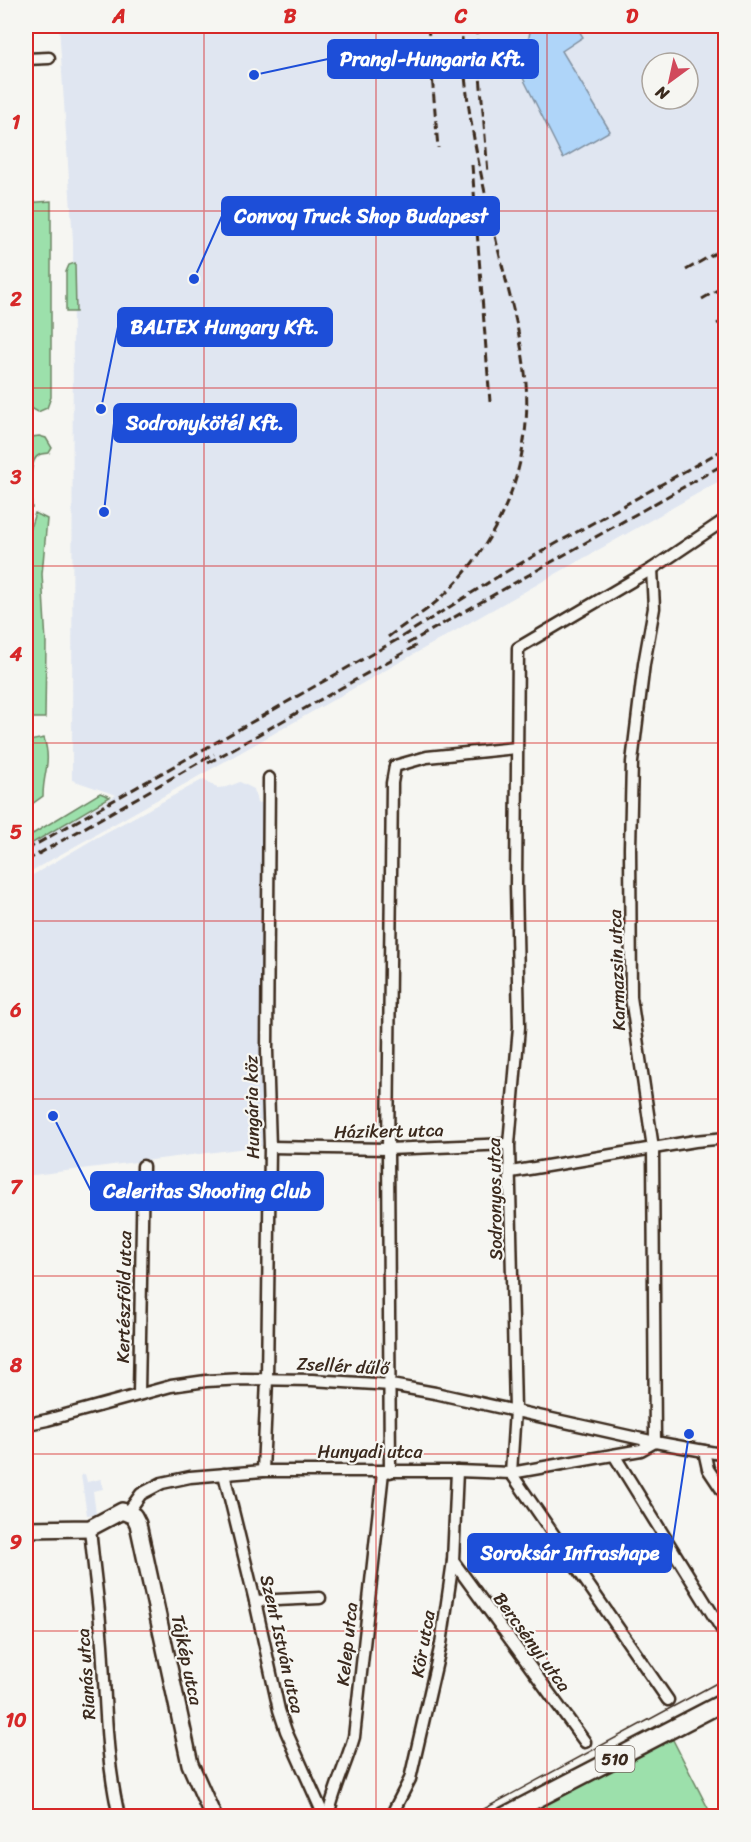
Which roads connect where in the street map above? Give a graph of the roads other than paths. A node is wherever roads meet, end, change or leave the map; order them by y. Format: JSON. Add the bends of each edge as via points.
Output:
{"nodes":[{"id":1,"x":49,"y":58,"type":"dead end"},
{"id":2,"x":26,"y":59,"type":"edge"},
{"id":3,"x":726,"y":519,"type":"edge"},
{"id":4,"x":652,"y":569,"type":"junction"},
{"id":5,"x":516,"y":748,"type":"junction"},
{"id":6,"x":269,"y":778,"type":"dead end"},
{"id":7,"x":726,"y":1138,"type":"edge"},
{"id":8,"x":509,"y":1144,"type":"junction"},
{"id":9,"x":270,"y":1147,"type":"junction"},
{"id":10,"x":653,"y":1148,"type":"junction"},
{"id":11,"x":388,"y":1149,"type":"junction"},
{"id":12,"x":143,"y":1166,"type":"dead end"},
{"id":13,"x":511,"y":1172,"type":"junction"},
{"id":14,"x":267,"y":1379,"type":"junction"},
{"id":15,"x":391,"y":1385,"type":"junction"},
{"id":16,"x":139,"y":1394,"type":"junction"},
{"id":17,"x":515,"y":1410,"type":"junction"},
{"id":18,"x":28,"y":1424,"type":"dead end"},
{"id":19,"x":655,"y":1443,"type":"junction"},
{"id":20,"x":704,"y":1451,"type":"junction"},
{"id":21,"x":614,"y":1455,"type":"junction"},
{"id":22,"x":726,"y":1455,"type":"edge"},
{"id":23,"x":263,"y":1471,"type":"junction"},
{"id":24,"x":458,"y":1471,"type":"junction"},
{"id":25,"x":387,"y":1472,"type":"junction"},
{"id":26,"x":511,"y":1473,"type":"junction"},
{"id":27,"x":224,"y":1474,"type":"junction"},
{"id":28,"x":726,"y":1496,"type":"edge"},
{"id":29,"x":128,"y":1512,"type":"junction"},
{"id":30,"x":90,"y":1528,"type":"junction"},
{"id":31,"x":26,"y":1529,"type":"edge"},
{"id":32,"x":453,"y":1560,"type":"junction"},
{"id":33,"x":320,"y":1598,"type":"dead end"},
{"id":34,"x":255,"y":1601,"type":"junction"},
{"id":35,"x":726,"y":1636,"type":"edge"},
{"id":36,"x":668,"y":1700,"type":"dead end"},
{"id":37,"x":726,"y":1701,"type":"edge"},
{"id":38,"x":585,"y":1742,"type":"dead end"},
{"id":39,"x":119,"y":1816,"type":"edge"},
{"id":40,"x":213,"y":1816,"type":"edge"},
{"id":41,"x":326,"y":1816,"type":"edge"},
{"id":42,"x":391,"y":1816,"type":"edge"},
{"id":43,"x":504,"y":1816,"type":"edge"}],
"edges":[{"from":1,"to":2,"type":"street"},
{"from":3,"to":4,"type":"street"},
{"from":4,"to":5,"type":"street","name":"Sodronyos utca","via":[[518,648]]},
{"from":4,"to":10,"type":"street","name":"Karmazsin utca","via":[[654,608],[632,762],[630,871],[632,1007]]},
{"from":5,"to":8,"type":"street","name":"Sodronyos utca","via":[[519,1027]]},
{"from":5,"to":11,"type":"street","name":"Kelep utca","via":[[427,757],[395,766]]},
{"from":6,"to":9,"type":"street","name":"Hungária köz"},
{"from":7,"to":10,"type":"street"},
{"from":8,"to":11,"type":"street","name":"Házikert utca"},
{"from":8,"to":13,"type":"street","name":"Sodronyos utca"},
{"from":9,"to":11,"type":"street","name":"Házikert utca"},
{"from":9,"to":14,"type":"street","name":"Hungária köz"},
{"from":10,"to":13,"type":"street"},
{"from":10,"to":19,"type":"street","name":"Karmazsin utca"},
{"from":11,"to":15,"type":"street","name":"Kelep utca"},
{"from":12,"to":16,"type":"street","name":"Kertészföld utca"},
{"from":13,"to":17,"type":"street","name":"Sodronyos utca"},
{"from":14,"to":15,"type":"street","name":"Zsellér dűlő"},
{"from":14,"to":16,"type":"street","name":"Zsellér dűlő","via":[[206,1381]]},
{"from":14,"to":23,"type":"street","name":"Hungária köz"},
{"from":15,"to":17,"type":"street","name":"Zsellér dűlő"},
{"from":15,"to":25,"type":"street","name":"Kelep utca"},
{"from":16,"to":18,"type":"street","name":"Zsellér dűlő"},
{"from":17,"to":19,"type":"street","name":"Zsellér dűlő"},
{"from":17,"to":26,"type":"street","name":"Sodronyos utca"},
{"from":19,"to":20,"type":"street","name":"Hunyadi utca"},
{"from":19,"to":21,"type":"street","name":"Hunyadi utca"},
{"from":20,"to":22,"type":"street","name":"Hunyadi utca"},
{"from":20,"to":28,"type":"street","via":[[708,1469]]},
{"from":21,"to":26,"type":"street","name":"Hunyadi utca"},
{"from":21,"to":35,"type":"street"},
{"from":23,"to":25,"type":"street","name":"Hunyadi utca"},
{"from":23,"to":27,"type":"street","name":"Hunyadi utca"},
{"from":24,"to":25,"type":"street","name":"Hunyadi utca"},
{"from":24,"to":26,"type":"street","name":"Hunyadi utca"},
{"from":24,"to":32,"type":"street","name":"Kör utca"},
{"from":25,"to":41,"type":"street","name":"Kelep utca","via":[[354,1737]]},
{"from":26,"to":36,"type":"street"},
{"from":27,"to":29,"type":"street","name":"Hunyadi utca","via":[[162,1483],[141,1494]]},
{"from":27,"to":34,"type":"street","name":"Szent István utca"},
{"from":29,"to":30,"type":"street","name":"Hunyadi utca","via":[[122,1511]]},
{"from":29,"to":40,"type":"street","name":"Tájkép utca","via":[[138,1524],[190,1764]]},
{"from":30,"to":31,"type":"street","name":"Hunyadi utca"},
{"from":30,"to":39,"type":"street","name":"Rianás utca","via":[[106,1736]]},
{"from":32,"to":38,"type":"street","name":"Bercsényi utca"},
{"from":32,"to":42,"type":"street","name":"Kör utca","via":[[441,1644],[410,1779]]},
{"from":33,"to":34,"type":"street"},
{"from":34,"to":41,"type":"street","name":"Szent István utca","via":[[279,1710]]},
{"from":37,"to":43,"type":"main road","number":"510"}]}
